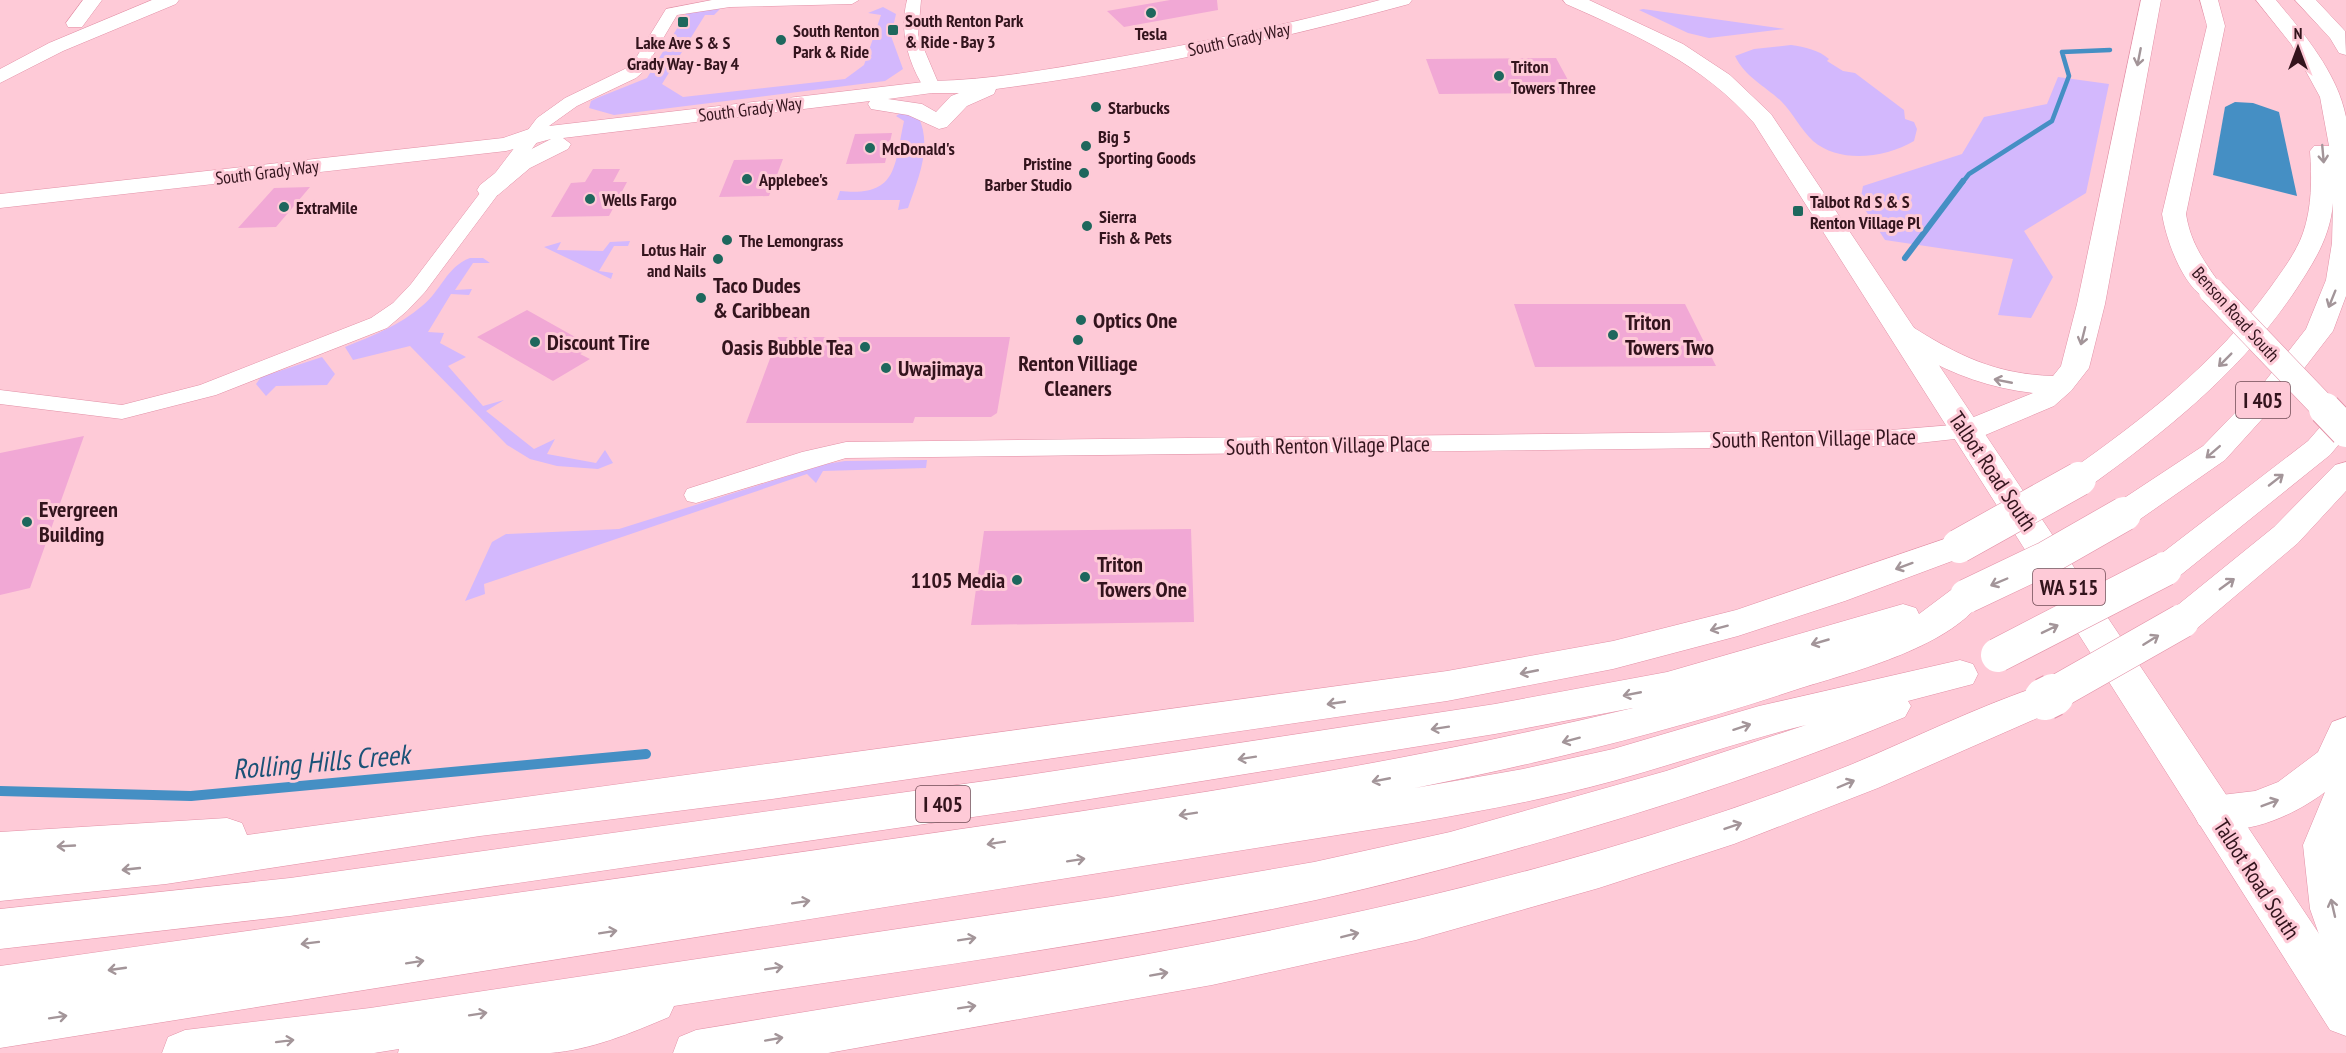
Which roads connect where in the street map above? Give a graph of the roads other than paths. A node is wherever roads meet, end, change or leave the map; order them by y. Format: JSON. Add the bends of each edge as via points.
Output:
{"nodes":[{"id":1,"x":93,"y":0,"type":"edge"},
{"id":2,"x":132,"y":0,"type":"edge"},
{"id":3,"x":169,"y":0,"type":"edge"},
{"id":4,"x":852,"y":0,"type":"edge"},
{"id":5,"x":914,"y":0,"type":"edge"},
{"id":6,"x":1402,"y":0,"type":"edge"},
{"id":7,"x":1572,"y":0,"type":"edge"},
{"id":8,"x":2151,"y":0,"type":"edge"},
{"id":9,"x":2209,"y":0,"type":"edge"},
{"id":10,"x":2266,"y":0,"type":"edge"},
{"id":11,"x":2305,"y":0,"type":"edge"},
{"id":12,"x":2321,"y":0,"type":"edge"},
{"id":13,"x":1365,"y":3,"type":"edge"},
{"id":14,"x":75,"y":23,"type":"junction"},
{"id":15,"x":2346,"y":24,"type":"edge"},
{"id":16,"x":1218,"y":37,"type":"junction"},
{"id":17,"x":2346,"y":49,"type":"edge"},
{"id":18,"x":0,"y":60,"type":"edge"},
{"id":19,"x":0,"y":77,"type":"edge"},
{"id":20,"x":1007,"y":82,"type":"junction"},
{"id":21,"x":932,"y":87,"type":"junction"},
{"id":22,"x":2331,"y":97,"type":"junction"},
{"id":23,"x":820,"y":101,"type":"junction"},
{"id":24,"x":571,"y":102,"type":"junction"},
{"id":25,"x":622,"y":125,"type":"junction"},
{"id":26,"x":593,"y":128,"type":"junction"},
{"id":27,"x":532,"y":135,"type":"junction"},
{"id":28,"x":406,"y":155,"type":"junction"},
{"id":29,"x":0,"y":188,"type":"edge"},
{"id":30,"x":489,"y":190,"type":"junction"},
{"id":31,"x":0,"y":201,"type":"edge"},
{"id":32,"x":1901,"y":332,"type":"junction"},
{"id":33,"x":2061,"y":385,"type":"junction"},
{"id":34,"x":0,"y":397,"type":"edge"},
{"id":35,"x":2346,"y":417,"type":"edge"},
{"id":36,"x":2346,"y":431,"type":"edge"},
{"id":37,"x":1965,"y":432,"type":"junction"},
{"id":38,"x":2346,"y":472,"type":"edge"},
{"id":39,"x":696,"y":495,"type":"dead end"},
{"id":40,"x":1967,"y":596,"type":"junction"},
{"id":41,"x":1960,"y":674,"type":"junction"},
{"id":42,"x":2346,"y":733,"type":"edge"},
{"id":43,"x":2346,"y":788,"type":"edge"},
{"id":44,"x":2213,"y":813,"type":"junction"},
{"id":45,"x":480,"y":819,"type":"junction"},
{"id":46,"x":0,"y":850,"type":"edge"},
{"id":47,"x":0,"y":882,"type":"edge"},
{"id":48,"x":0,"y":928,"type":"edge"},
{"id":49,"x":363,"y":954,"type":"junction"},
{"id":50,"x":2346,"y":964,"type":"edge"},
{"id":51,"x":724,"y":976,"type":"junction"},
{"id":52,"x":0,"y":987,"type":"edge"},
{"id":53,"x":2346,"y":1014,"type":"edge"},
{"id":54,"x":0,"y":1026,"type":"edge"},
{"id":55,"x":185,"y":1053,"type":"edge"},
{"id":56,"x":421,"y":1053,"type":"edge"},
{"id":57,"x":696,"y":1053,"type":"edge"}],
"edges":[{"from":1,"to":14,"type":"street"},
{"from":2,"to":14,"type":"main road"},
{"from":3,"to":19,"type":"main road","via":[[56,47]]},
{"from":4,"to":24,"type":"street","via":[[706,0],[678,7],[670,12],[637,69]]},
{"from":5,"to":21,"type":"street","via":[[907,21]]},
{"from":6,"to":13,"type":"main road","name":"South Grady Way"},
{"from":7,"to":32,"type":"main road","name":"Talbot Road South","number":"WA 515","via":[[1672,46],[1741,94],[1763,119]]},
{"from":8,"to":33,"type":"main road","one_way":true,"via":[[2091,304],[2075,368]]},
{"from":9,"to":36,"type":"street","name":"Benson Road South","bridge":true,"via":[[2216,26],[2174,214],[2175,227],[2191,265],[2212,291]]},
{"from":10,"to":22,"type":"main road","number":"I 405","via":[[2300,42]]},
{"from":11,"to":17,"type":"main road"},
{"from":12,"to":15,"type":"main road"},
{"from":13,"to":16,"type":"main road","name":"South Grady Way"},
{"from":13,"to":16,"type":"main road","name":"South Grady Way","via":[[1277,18],[1275,24]]},
{"from":14,"to":18,"type":"main road"},
{"from":16,"to":20,"type":"main road","name":"South Grady Way","via":[[1174,47],[1170,53]]},
{"from":16,"to":21,"type":"main road","name":"South Grady Way","via":[[962,78]]},
{"from":20,"to":21,"type":"main road","name":"South Grady Way","via":[[970,88]]},
{"from":20,"to":23,"type":"main road","via":[[965,97],[939,122],[899,105]]},
{"from":21,"to":23,"type":"main road","name":"South Grady Way"},
{"from":22,"to":40,"type":"main road","number":"I 405","one_way":true,"bridge":true,"via":[[2343,157],[2345,243],[2339,280],[2319,331],[2272,391],[2214,453],[2064,551]]},
{"from":22,"to":45,"type":"main road","one_way":true,"bridge":true,"via":[[2320,128],[2324,167],[2316,230],[2303,258],[2268,311],[2213,372],[2137,439],[2079,479],[1959,546],[1748,620],[1529,672],[1374,698]]},
{"from":23,"to":25,"type":"main road","name":"South Grady Way"},
{"from":24,"to":26,"type":"street"},
{"from":24,"to":27,"type":"street","via":[[545,119]]},
{"from":25,"to":26,"type":"main road","name":"South Grady Way"},
{"from":25,"to":30,"type":"main road","via":[[542,152]]},
{"from":26,"to":27,"type":"main road","name":"South Grady Way"},
{"from":27,"to":28,"type":"main road","name":"South Grady Way","via":[[506,144]]},
{"from":27,"to":29,"type":"main road","name":"South Grady Way","via":[[511,131]]},
{"from":27,"to":30,"type":"street"},
{"from":28,"to":30,"type":"main road","via":[[477,159],[487,166]]},
{"from":28,"to":31,"type":"main road","name":"South Grady Way"},
{"from":30,"to":34,"type":"street","via":[[418,288],[379,323],[208,390],[122,412]]},
{"from":33,"to":32,"type":"main road","one_way":true,"via":[[2025,385],[1983,377],[1942,358]]},
{"from":32,"to":37,"type":"main road","name":"Talbot Road South","number":"WA 515"},
{"from":33,"to":37,"type":"main road","via":[[2036,403]]},
{"from":41,"to":35,"type":"main road","one_way":true,"bridge":true,"via":[[2165,569],[2319,448]]},
{"from":37,"to":39,"type":"street","name":"South Renton Village Place","via":[[1891,438],[846,450]]},
{"from":37,"to":44,"type":"main road","name":"Talbot Road South","number":"WA 515"},
{"from":57,"to":38,"type":"main road","one_way":true,"bridge":true,"via":[[1258,957],[1515,894],[1791,806],[2045,699],[2137,649],[2182,621],[2286,535]]},
{"from":40,"to":48,"type":"main road","number":"I 405","one_way":true,"via":[[1667,687],[1495,719],[1028,792],[338,890]]},
{"from":40,"to":49,"type":"main road","one_way":true,"via":[[1947,616],[1899,639],[1761,688],[1545,746],[1197,812]]},
{"from":49,"to":41,"type":"main road","one_way":true,"via":[[1281,828],[1523,786],[1686,745],[1759,721]]},
{"from":51,"to":41,"type":"main road","one_way":true,"via":[[1111,917],[1314,881],[1450,850],[1783,750],[1866,718]]},
{"from":44,"to":42,"type":"main road","one_way":true,"via":[[2257,808],[2292,794],[2333,763]]},
{"from":50,"to":43,"type":"main road","one_way":true,"via":[[2344,943],[2332,909],[2324,845]]},
{"from":44,"to":53,"type":"main road","name":"Talbot Road South","number":"WA 515"},
{"from":45,"to":46,"type":"main road","one_way":true},
{"from":45,"to":47,"type":"main road","one_way":true,"via":[[166,865]]},
{"from":49,"to":52,"type":"main road","one_way":true,"via":[[154,963]]},
{"from":54,"to":49,"type":"main road","one_way":true},
{"from":55,"to":51,"type":"main road","one_way":true,"via":[[370,1031]]},
{"from":51,"to":56,"type":"main road","via":[[593,1023]]}]}
